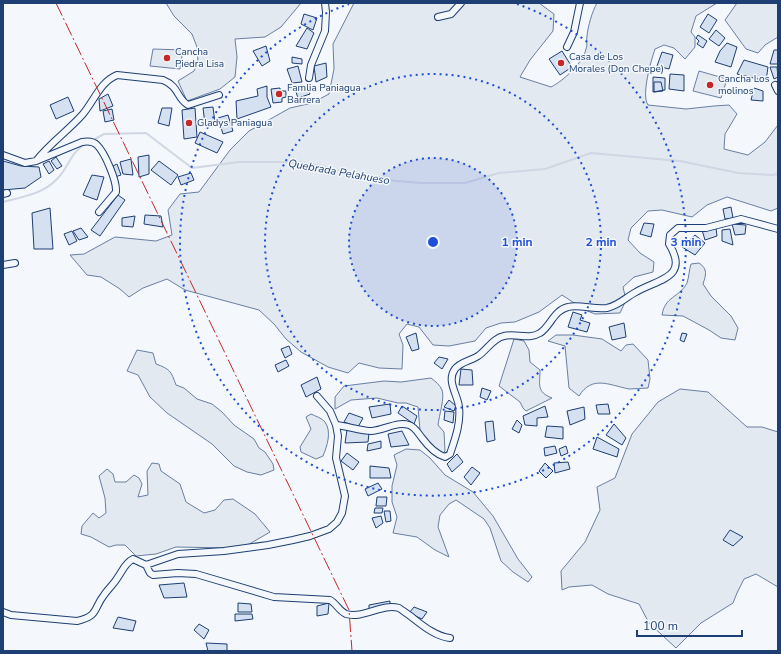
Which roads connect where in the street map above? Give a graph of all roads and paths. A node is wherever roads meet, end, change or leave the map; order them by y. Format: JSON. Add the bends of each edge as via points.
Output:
{"nodes":[{"id":1,"x":325,"y":3,"type":"edge"},
{"id":2,"x":461,"y":3,"type":"edge"},
{"id":3,"x":580,"y":3,"type":"edge"},
{"id":4,"x":438,"y":17,"type":"dead end"},
{"id":5,"x":566,"y":47,"type":"dead end"},
{"id":6,"x":309,"y":78,"type":"dead end"},
{"id":7,"x":219,"y":95,"type":"dead end"},
{"id":8,"x":3,"y":156,"type":"edge"},
{"id":9,"x":36,"y":161,"type":"junction"},
{"id":10,"x":99,"y":212,"type":"dead end"},
{"id":11,"x":778,"y":229,"type":"edge"},
{"id":12,"x":15,"y":263,"type":"dead end"},
{"id":13,"x":3,"y":265,"type":"edge"},
{"id":14,"x":317,"y":396,"type":"dead end"},
{"id":15,"x":336,"y":425,"type":"junction"},
{"id":16,"x":146,"y":565,"type":"junction"},
{"id":17,"x":3,"y":612,"type":"edge"},
{"id":18,"x":450,"y":638,"type":"dead end"}],
"edges":[{"from":1,"to":6,"type":"street","via":[[325,31],[311,65]]},
{"from":2,"to":4,"type":"street","via":[[451,14]]},
{"from":3,"to":5,"type":"street","via":[[574,32]]},
{"from":7,"to":9,"type":"street","via":[[188,105],[175,87],[163,80],[117,75],[102,86],[81,116]]},
{"from":8,"to":9,"type":"street","via":[[25,163]]},
{"from":9,"to":10,"type":"street","via":[[82,142],[97,144],[116,188],[116,192]]},
{"from":11,"to":15,"type":"street","via":[[741,219],[706,228],[678,228],[670,235],[669,244],[675,254],[676,263],[667,278],[638,290],[619,304],[600,308],[564,308],[552,317],[544,331],[523,337],[504,336],[479,355],[460,364],[452,374],[460,421],[450,454],[445,457],[438,455],[409,425],[396,424],[386,429],[371,431]]},
{"from":12,"to":13,"type":"street"},
{"from":14,"to":15,"type":"street","via":[[330,411]]},
{"from":15,"to":16,"type":"street","via":[[336,458],[345,496],[342,513],[337,522],[328,529],[310,536],[268,545],[178,554]]},
{"from":16,"to":17,"type":"street","via":[[133,559],[127,562],[95,612],[89,618],[77,622]]},
{"from":16,"to":18,"type":"street","via":[[153,575],[196,574],[274,597],[330,600],[346,614],[390,607],[400,608],[436,634]]}]}
